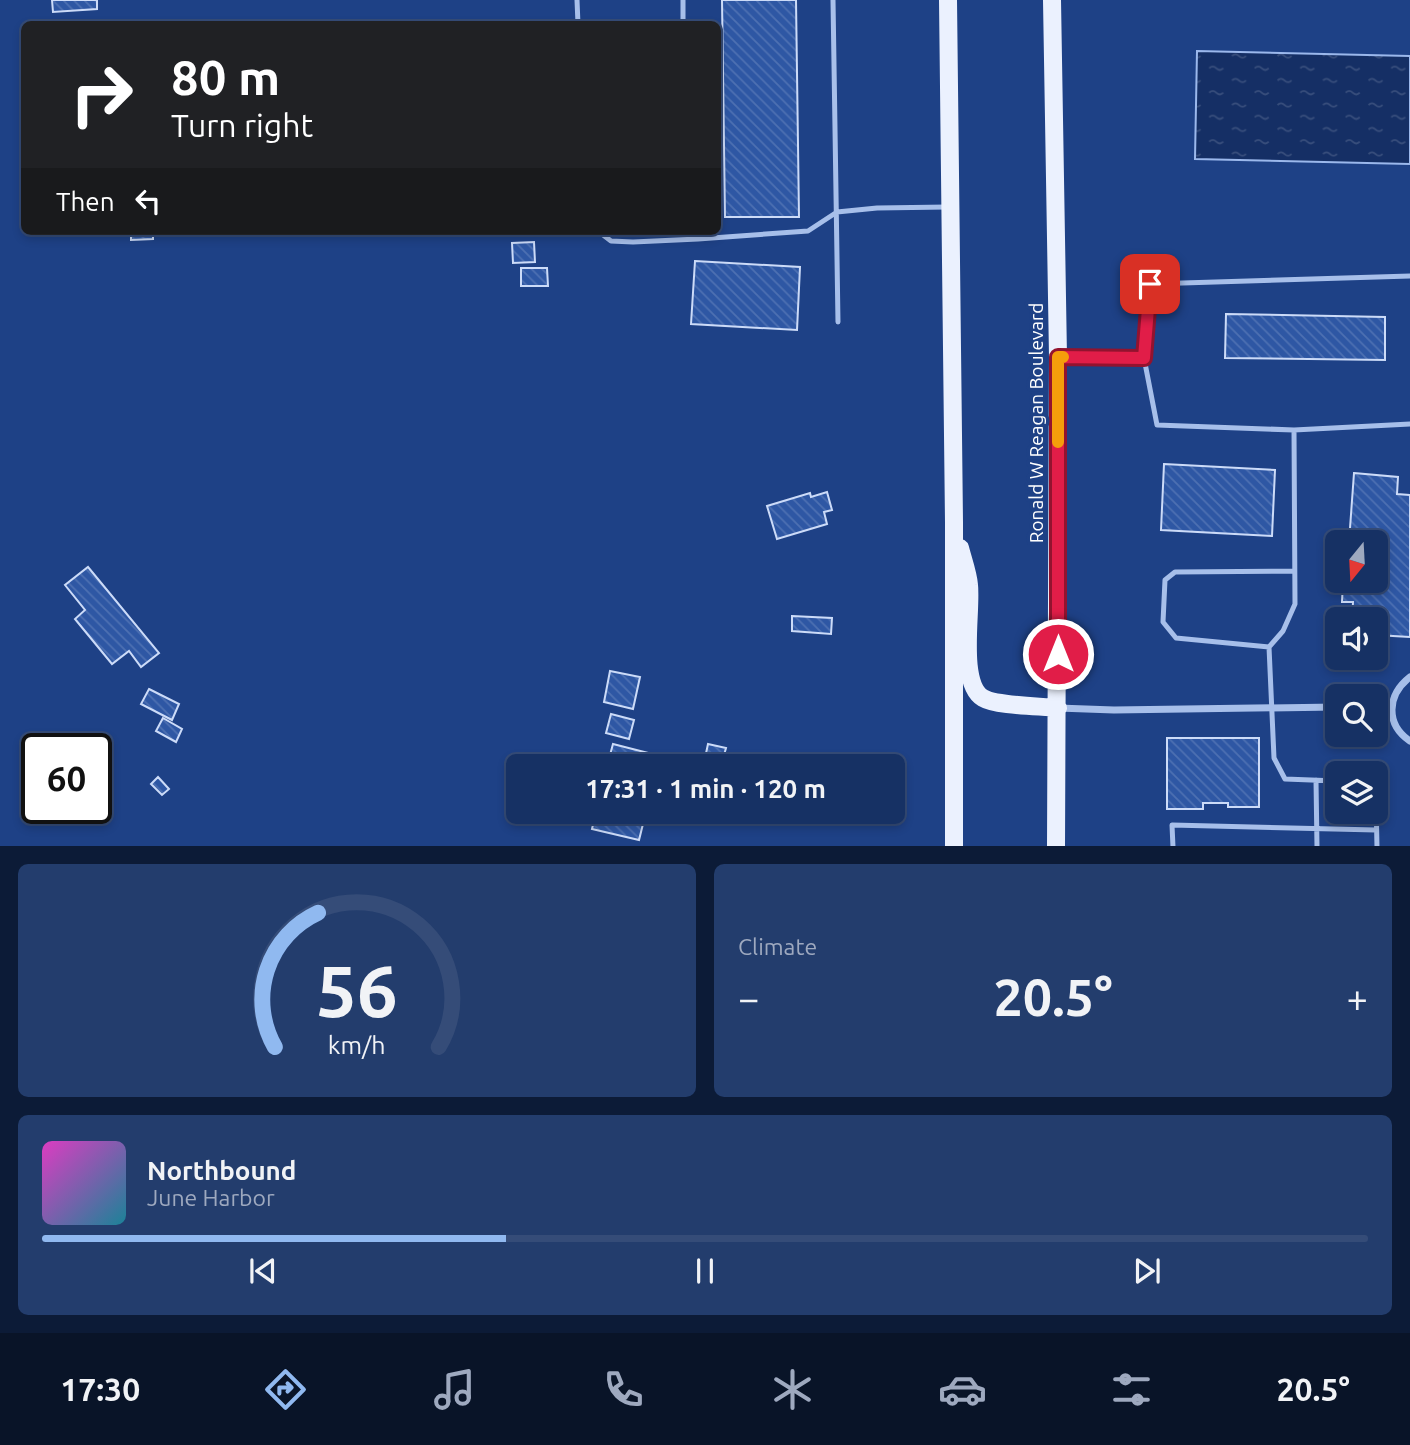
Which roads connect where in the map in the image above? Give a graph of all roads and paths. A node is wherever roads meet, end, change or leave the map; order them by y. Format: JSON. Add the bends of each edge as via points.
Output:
{"nodes":[{"id":1,"x":577,"y":0,"type":"edge"},
{"id":2,"x":683,"y":0,"type":"edge"},
{"id":3,"x":833,"y":0,"type":"edge"},
{"id":4,"x":948,"y":0,"type":"edge"},
{"id":5,"x":1052,"y":0,"type":"edge"},
{"id":6,"x":578,"y":21,"type":"edge"},
{"id":7,"x":683,"y":21,"type":"edge"},
{"id":8,"x":950,"y":207,"type":"junction"},
{"id":9,"x":837,"y":212,"type":"junction"},
{"id":10,"x":603,"y":235,"type":"edge"},
{"id":11,"x":698,"y":235,"type":"edge"},
{"id":12,"x":698,"y":239,"type":"junction"},
{"id":13,"x":1410,"y":276,"type":"edge"},
{"id":14,"x":838,"y":322,"type":"dead end"},
{"id":15,"x":1058,"y":357,"type":"junction"},
{"id":16,"x":1144,"y":358,"type":"junction"},
{"id":17,"x":1410,"y":424,"type":"edge"},
{"id":18,"x":1294,"y":430,"type":"junction"},
{"id":19,"x":954,"y":522,"type":"junction"},
{"id":20,"x":1294,"y":571,"type":"junction"},
{"id":21,"x":1269,"y":647,"type":"junction"},
{"id":22,"x":1410,"y":677,"type":"edge"},
{"id":23,"x":1271,"y":707,"type":"junction"},
{"id":24,"x":1325,"y":707,"type":"edge"},
{"id":25,"x":1388,"y":707,"type":"edge"},
{"id":26,"x":1392,"y":707,"type":"junction"},
{"id":27,"x":1058,"y":708,"type":"junction"},
{"id":28,"x":1410,"y":741,"type":"edge"},
{"id":29,"x":1316,"y":780,"type":"junction"},
{"id":30,"x":1325,"y":780,"type":"edge"},
{"id":31,"x":1376,"y":824,"type":"edge"},
{"id":32,"x":1317,"y":828,"type":"junction"},
{"id":33,"x":1376,"y":830,"type":"junction"},
{"id":34,"x":954,"y":846,"type":"edge"},
{"id":35,"x":1056,"y":846,"type":"edge"},
{"id":36,"x":1172,"y":846,"type":"edge"},
{"id":37,"x":1317,"y":846,"type":"edge"},
{"id":38,"x":1377,"y":846,"type":"edge"}],
"edges":[{"from":1,"to":6,"type":"lane"},
{"from":2,"to":7,"type":"lane"},
{"from":3,"to":9,"type":"lane"},
{"from":4,"to":8,"type":"main road"},
{"from":5,"to":15,"type":"main road","name":"Ronald W Reagan Boulevard"},
{"from":8,"to":9,"type":"lane"},
{"from":8,"to":19,"type":"main road"},
{"from":9,"to":12,"type":"lane","via":[[808,231]]},
{"from":9,"to":14,"type":"lane"},
{"from":10,"to":12,"type":"lane","via":[[611,241],[633,242]]},
{"from":11,"to":12,"type":"lane"},
{"from":13,"to":16,"type":"lane","via":[[1150,284]]},
{"from":15,"to":16,"type":"lane"},
{"from":15,"to":27,"type":"main road","name":"Ronald W Reagan Boulevard"},
{"from":16,"to":18,"type":"lane","via":[[1157,425]]},
{"from":17,"to":18,"type":"lane"},
{"from":18,"to":20,"type":"lane"},
{"from":19,"to":27,"type":"main road","via":[[969,585],[972,683],[981,698],[993,702]]},
{"from":19,"to":34,"type":"main road"},
{"from":20,"to":21,"type":"lane","via":[[1295,604],[1283,631]]},
{"from":20,"to":21,"type":"lane","via":[[1175,572],[1165,580],[1163,622],[1176,638]]},
{"from":21,"to":23,"type":"lane"},
{"from":22,"to":26,"type":"street","via":[[1400,686]]},
{"from":23,"to":24,"type":"street"},
{"from":23,"to":27,"type":"street"},
{"from":23,"to":29,"type":"lane","via":[[1274,758],[1284,779]]},
{"from":25,"to":26,"type":"street"},
{"from":26,"to":28,"type":"street","via":[[1398,730]]},
{"from":27,"to":35,"type":"main road","name":"Ronald W Reagan Boulevard"},
{"from":29,"to":30,"type":"lane"},
{"from":29,"to":32,"type":"lane"},
{"from":31,"to":33,"type":"lane"},
{"from":32,"to":33,"type":"lane"},
{"from":32,"to":36,"type":"lane","via":[[1172,825]]},
{"from":32,"to":37,"type":"lane"},
{"from":33,"to":38,"type":"lane"}]}
